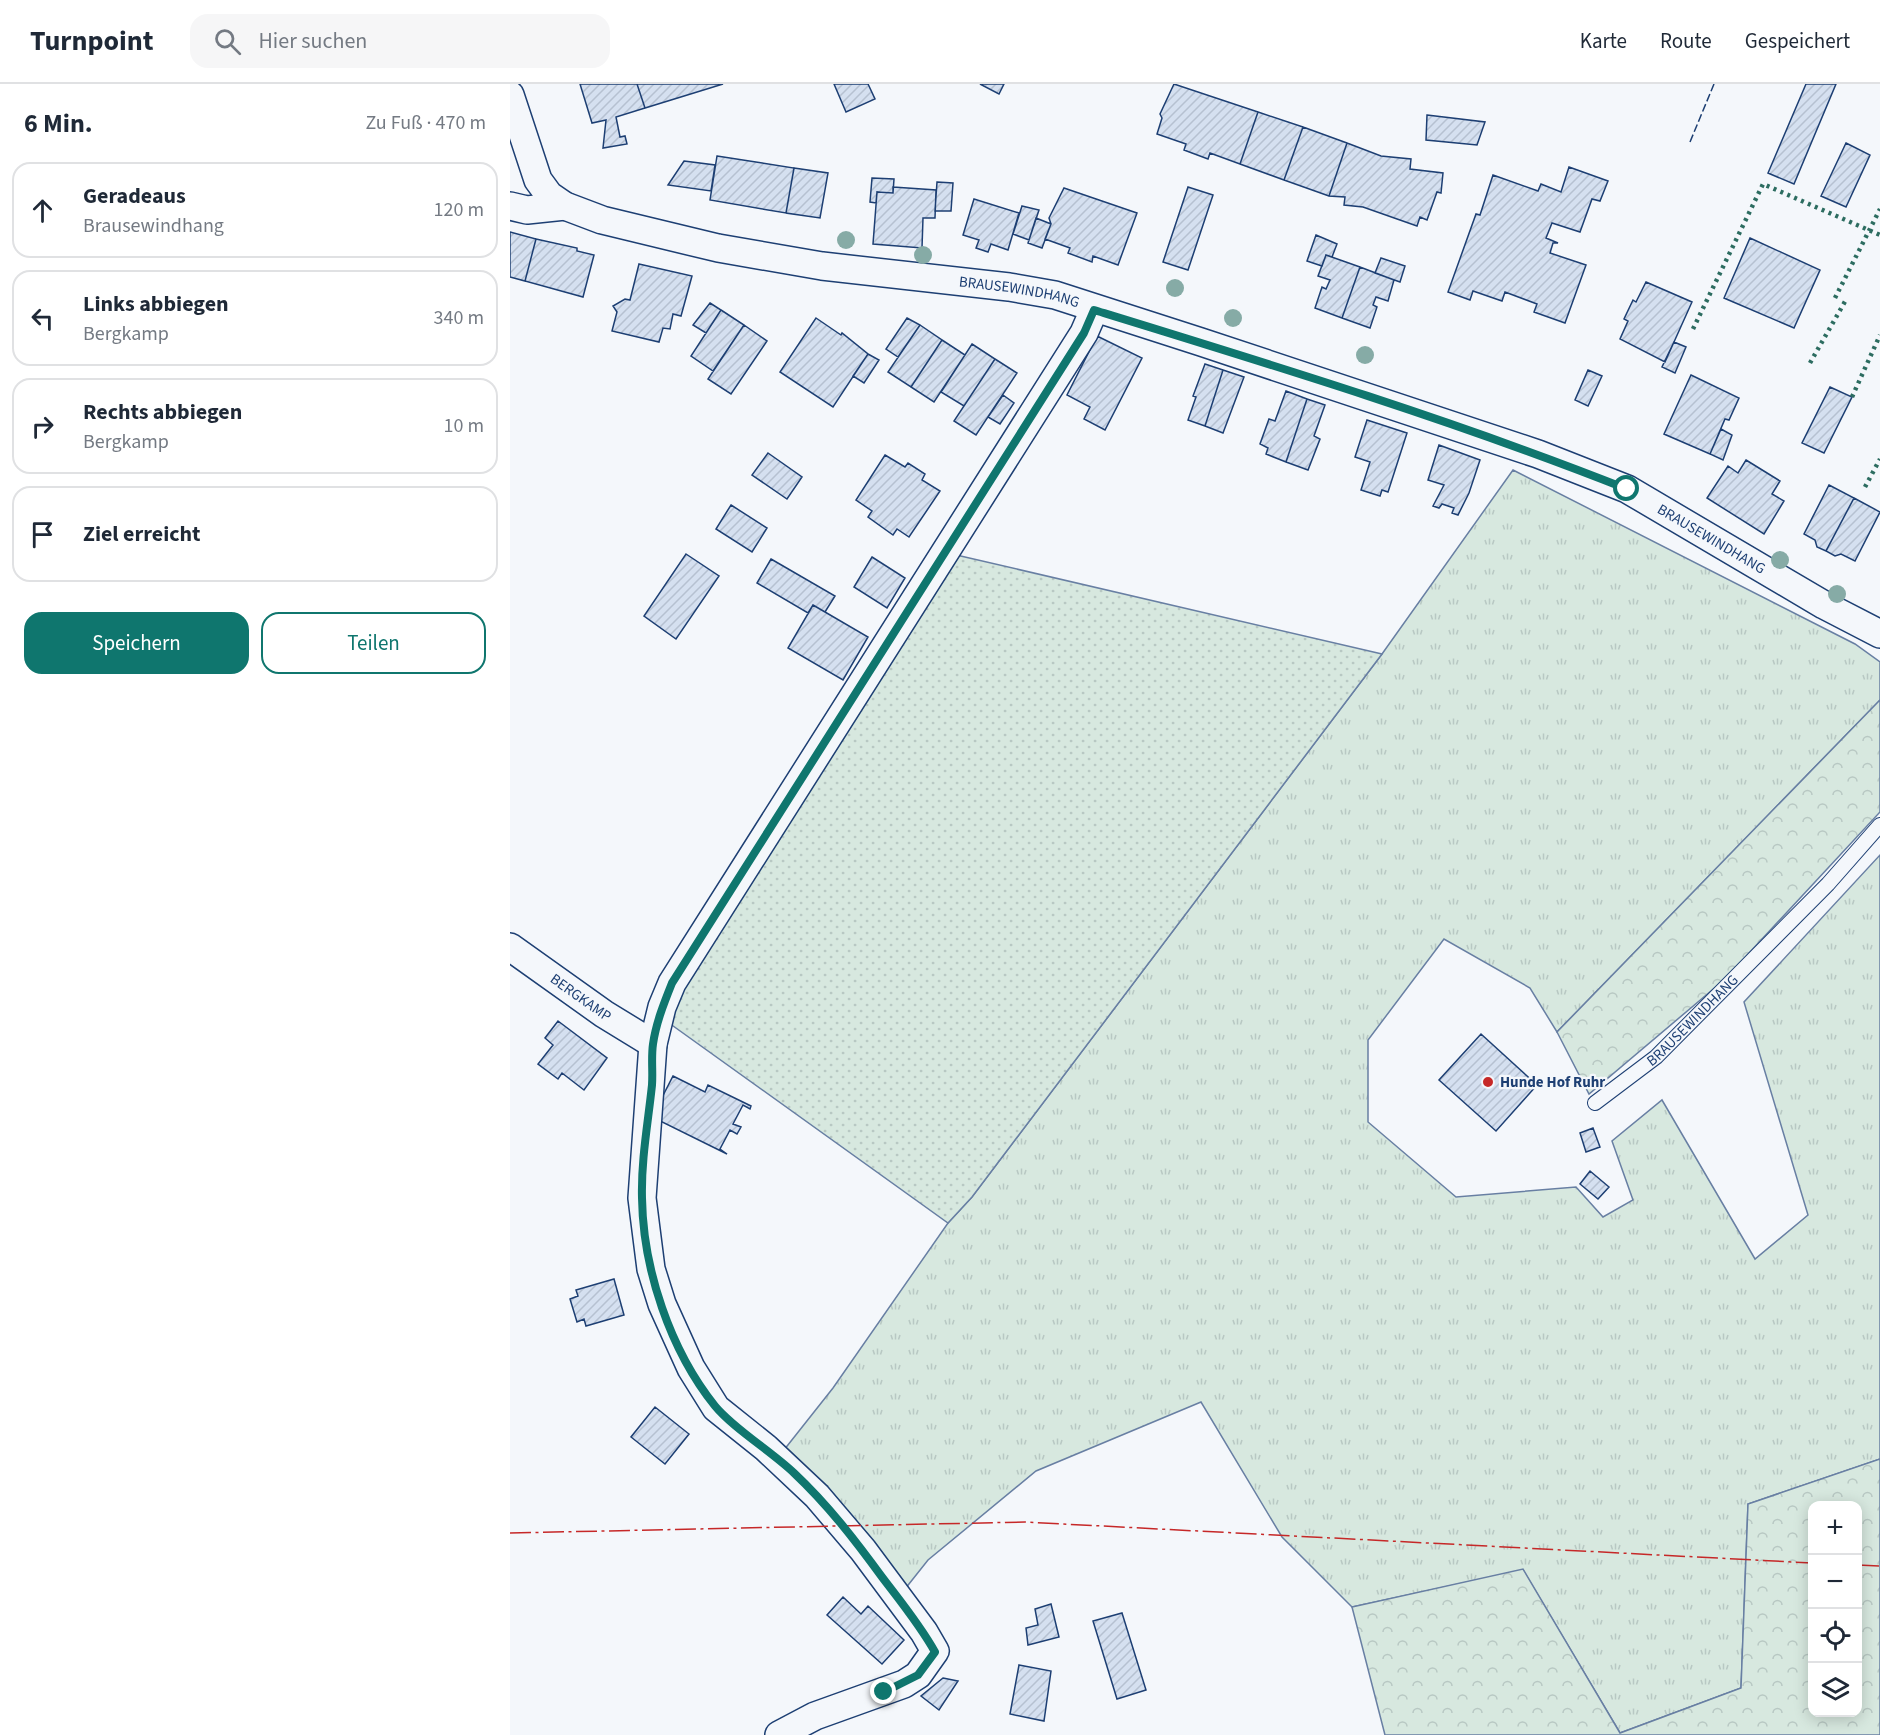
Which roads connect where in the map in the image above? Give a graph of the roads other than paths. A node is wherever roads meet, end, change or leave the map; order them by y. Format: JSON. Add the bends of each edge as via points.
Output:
{"nodes":[{"id":1,"x":510,"y":95,"type":"edge"},
{"id":2,"x":510,"y":206,"type":"edge"},
{"id":3,"x":565,"y":206,"type":"junction"},
{"id":4,"x":1094,"y":310,"type":"junction"},
{"id":5,"x":1880,"y":633,"type":"edge"},
{"id":6,"x":1880,"y":825,"type":"edge"},
{"id":7,"x":510,"y":947,"type":"edge"},
{"id":8,"x":653,"y":1044,"type":"junction"},
{"id":9,"x":1595,"y":1103,"type":"dead end"},
{"id":10,"x":779,"y":1735,"type":"edge"}],
"edges":[{"from":1,"to":3,"type":"street","name":"BRAUSEWINDHANG","via":[[538,180],[549,195]]},
{"from":2,"to":3,"type":"street","name":"BRAUSEWINDHANG","via":[[527,210]]},
{"from":3,"to":4,"type":"street","name":"BRAUSEWINDHANG","via":[[602,220],[718,248],[822,266],[1009,286],[1054,295]]},
{"from":4,"to":5,"type":"street","name":"BRAUSEWINDHANG","via":[[1504,442],[1627,489],[1824,605]]},
{"from":4,"to":8,"type":"street","via":[[1084,333],[672,983]]},
{"from":6,"to":9,"type":"lane","name":"BRAUSEWINDHANG","via":[[1656,1057]]},
{"from":7,"to":8,"type":"street","name":"BERGKAMP"},
{"from":8,"to":10,"type":"street","via":[[642,1198],[651,1269],[675,1337],[716,1408],[817,1496],[863,1550],[935,1652],[918,1675],[904,1684],[814,1716]]}]}
